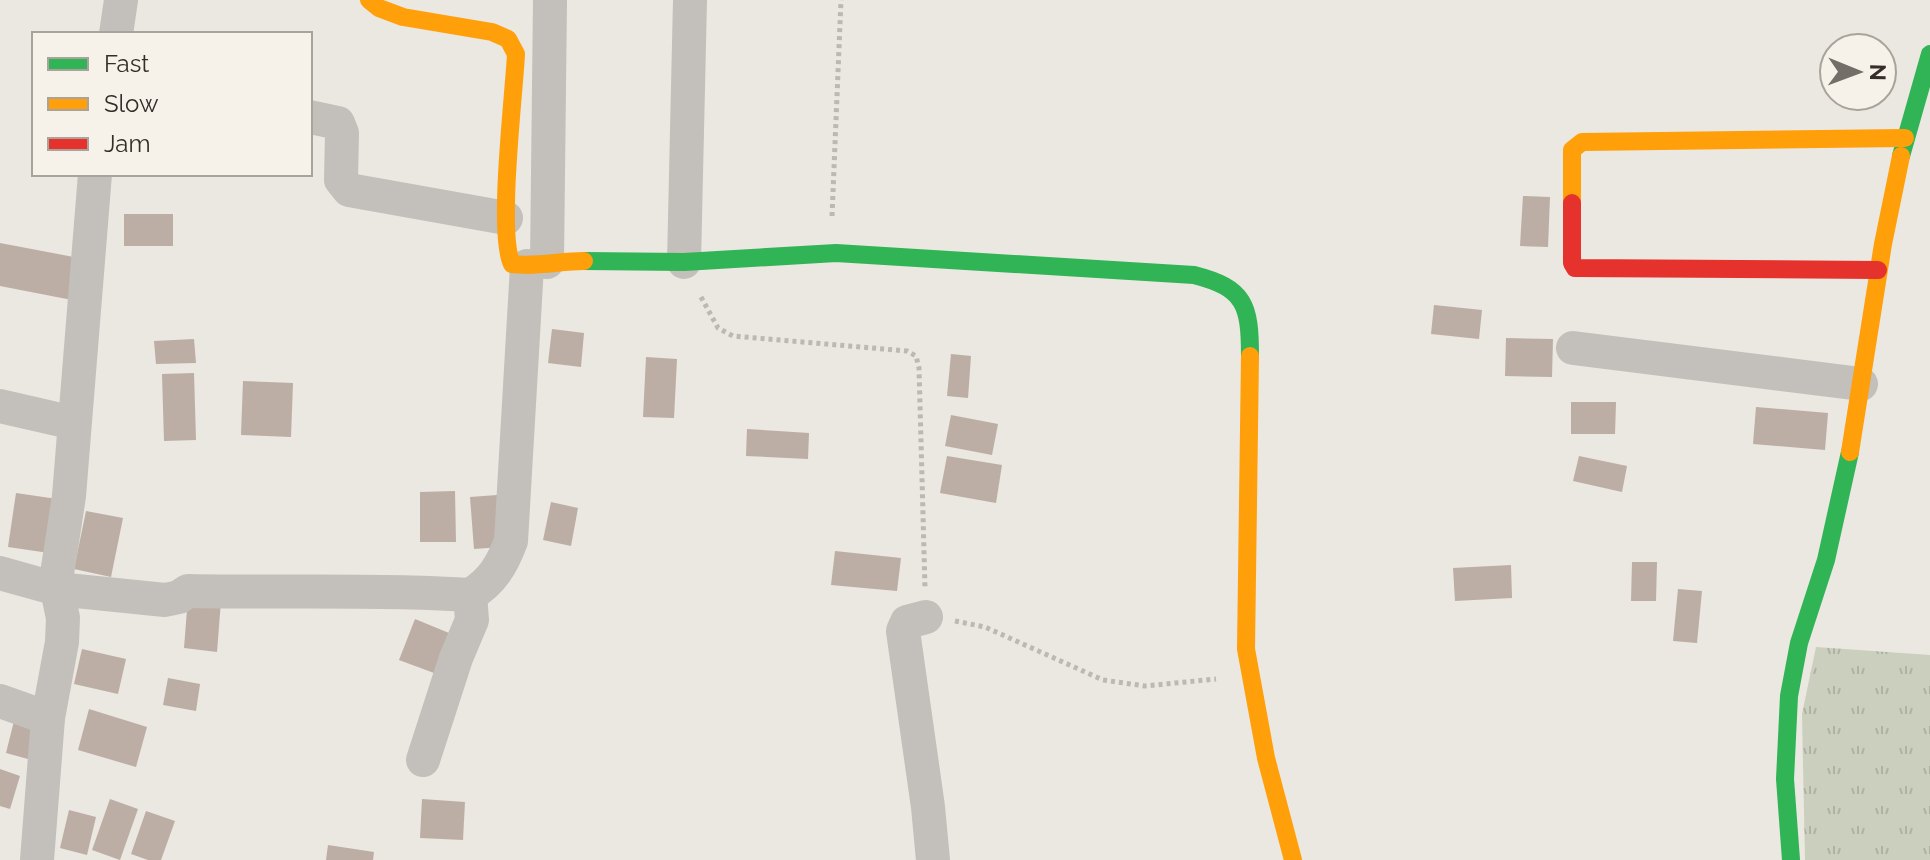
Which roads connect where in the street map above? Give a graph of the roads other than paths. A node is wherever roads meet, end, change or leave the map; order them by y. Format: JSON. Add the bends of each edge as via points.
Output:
{"nodes":[{"id":1,"x":121,"y":0,"type":"edge"},
{"id":2,"x":369,"y":0,"type":"edge"},
{"id":3,"x":550,"y":0,"type":"edge"},
{"id":4,"x":690,"y":0,"type":"edge"},
{"id":5,"x":116,"y":32,"type":"edge"},
{"id":6,"x":1930,"y":54,"type":"edge"},
{"id":7,"x":312,"y":117,"type":"edge"},
{"id":8,"x":1905,"y":138,"type":"junction"},
{"id":9,"x":95,"y":176,"type":"edge"},
{"id":10,"x":506,"y":218,"type":"junction"},
{"id":11,"x":684,"y":262,"type":"junction"},
{"id":12,"x":537,"y":264,"type":"junction"},
{"id":13,"x":1878,"y":270,"type":"junction"},
{"id":14,"x":1573,"y":348,"type":"dead end"},
{"id":15,"x":1861,"y":384,"type":"junction"},
{"id":16,"x":0,"y":406,"type":"edge"},
{"id":17,"x":74,"y":423,"type":"junction"},
{"id":18,"x":0,"y":573,"type":"edge"},
{"id":19,"x":57,"y":589,"type":"junction"},
{"id":20,"x":470,"y":595,"type":"junction"},
{"id":21,"x":926,"y":617,"type":"road end"},
{"id":22,"x":0,"y":701,"type":"edge"},
{"id":23,"x":48,"y":718,"type":"junction"},
{"id":24,"x":423,"y":760,"type":"dead end"},
{"id":25,"x":37,"y":860,"type":"edge"},
{"id":26,"x":933,"y":860,"type":"edge"},
{"id":27,"x":1293,"y":860,"type":"edge"},
{"id":28,"x":1791,"y":860,"type":"edge"}],
"edges":[{"from":1,"to":5,"type":"street"},
{"from":2,"to":10,"type":"street","via":[[403,17],[508,39],[516,54]]},
{"from":3,"to":12,"type":"street"},
{"from":4,"to":11,"type":"street"},
{"from":6,"to":8,"type":"street"},
{"from":7,"to":10,"type":"street","via":[[338,123],[341,180],[349,190]]},
{"from":8,"to":13,"type":"street"},
{"from":8,"to":13,"type":"street","via":[[1582,142],[1572,150],[1575,268]]},
{"from":9,"to":17,"type":"street"},
{"from":10,"to":12,"type":"street","via":[[512,264]]},
{"from":11,"to":12,"type":"street"},
{"from":11,"to":27,"type":"street","via":[[836,253],[1194,275],[1228,283],[1244,302],[1250,335],[1245,618],[1249,676]]},
{"from":12,"to":20,"type":"street","via":[[511,541],[502,565]]},
{"from":13,"to":15,"type":"street"},
{"from":14,"to":15,"type":"street"},
{"from":15,"to":28,"type":"street","via":[[1822,576],[1799,644],[1790,697],[1786,757]]},
{"from":16,"to":17,"type":"street"},
{"from":17,"to":19,"type":"street"},
{"from":18,"to":19,"type":"street"},
{"from":19,"to":20,"type":"street","via":[[165,600],[188,591]]},
{"from":19,"to":23,"type":"street","via":[[63,631]]},
{"from":20,"to":24,"type":"street","via":[[472,620]]},
{"from":21,"to":26,"type":"street","via":[[907,622],[903,631]]},
{"from":22,"to":23,"type":"street"},
{"from":23,"to":25,"type":"street"}]}
